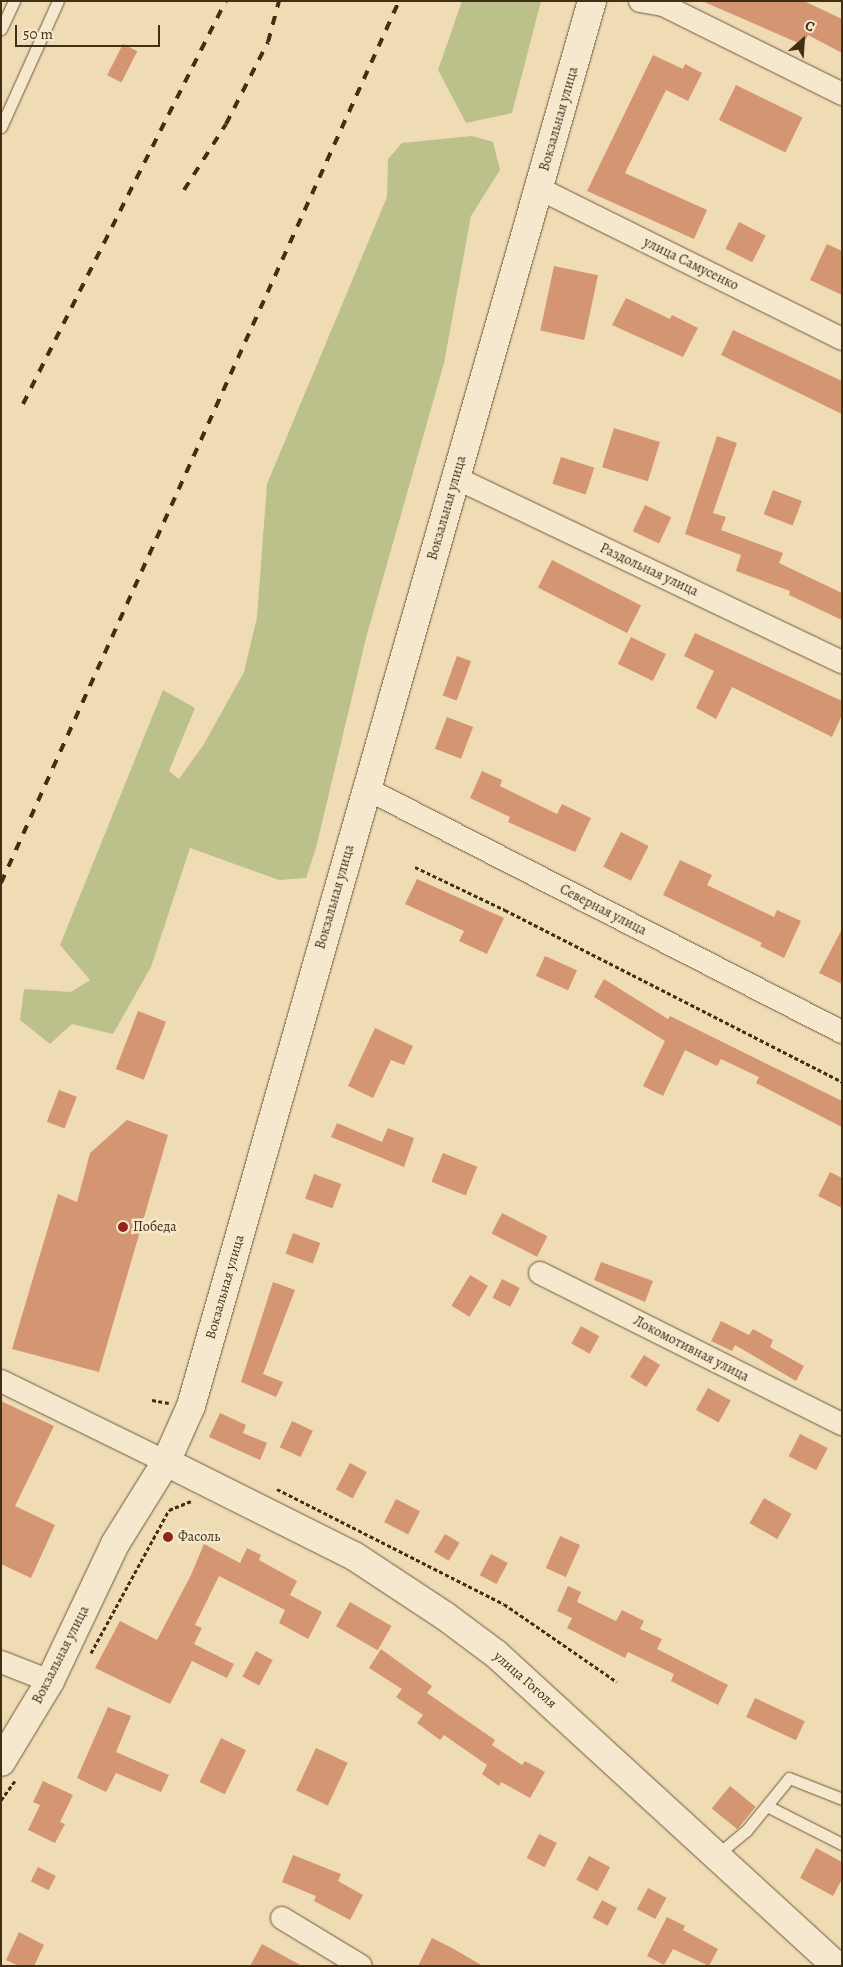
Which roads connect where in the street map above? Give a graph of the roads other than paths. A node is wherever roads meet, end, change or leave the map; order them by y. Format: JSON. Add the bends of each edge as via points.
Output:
{"nodes":[{"id":1,"x":14,"y":1,"type":"edge"},
{"id":2,"x":58,"y":1,"type":"edge"},
{"id":3,"x":592,"y":1,"type":"edge"},
{"id":4,"x":640,"y":1,"type":"edge"},
{"id":5,"x":664,"y":3,"type":"edge"},
{"id":6,"x":1,"y":29,"type":"edge"},
{"id":7,"x":842,"y":94,"type":"edge"},
{"id":8,"x":1,"y":127,"type":"edge"},
{"id":9,"x":540,"y":189,"type":"junction"},
{"id":10,"x":842,"y":339,"type":"edge"},
{"id":11,"x":456,"y":478,"type":"junction"},
{"id":12,"x":842,"y":662,"type":"edge"},
{"id":13,"x":365,"y":788,"type":"junction"},
{"id":14,"x":842,"y":1032,"type":"edge"},
{"id":15,"x":540,"y":1273,"type":"dead end"},
{"id":16,"x":1,"y":1381,"type":"edge"},
{"id":17,"x":842,"y":1424,"type":"edge"},
{"id":18,"x":166,"y":1462,"type":"junction"},
{"id":19,"x":1,"y":1662,"type":"edge"},
{"id":20,"x":50,"y":1681,"type":"junction"},
{"id":21,"x":10,"y":1769,"type":"edge"},
{"id":22,"x":842,"y":1799,"type":"edge"},
{"id":23,"x":768,"y":1806,"type":"junction"},
{"id":24,"x":842,"y":1844,"type":"edge"},
{"id":25,"x":717,"y":1855,"type":"junction"},
{"id":26,"x":282,"y":1918,"type":"dead end"},
{"id":27,"x":361,"y":1966,"type":"edge"},
{"id":28,"x":836,"y":1966,"type":"edge"}],
"edges":[{"from":1,"to":6,"type":"lane"},
{"from":2,"to":8,"type":"lane"},
{"from":3,"to":9,"type":"main road","name":"Вокзальная улица"},
{"from":4,"to":5,"type":"street"},
{"from":5,"to":7,"type":"street"},
{"from":9,"to":10,"type":"street","name":"улица Самусенко"},
{"from":9,"to":11,"type":"main road","name":"Вокзальная улица"},
{"from":11,"to":12,"type":"street","name":"Раздольная улица"},
{"from":11,"to":13,"type":"main road","name":"Вокзальная улица"},
{"from":13,"to":14,"type":"street","name":"Северная улица"},
{"from":13,"to":18,"type":"main road","name":"Вокзальная улица","via":[[191,1406]]},
{"from":15,"to":17,"type":"street","name":"Локомотивная улица"},
{"from":16,"to":18,"type":"street"},
{"from":18,"to":20,"type":"main road","name":"Вокзальная улица","via":[[115,1544]]},
{"from":18,"to":25,"type":"main road","name":"улица Гоголя","via":[[354,1556],[445,1616],[554,1704]]},
{"from":19,"to":20,"type":"street"},
{"from":20,"to":21,"type":"main road","name":"Вокзальная улица"},
{"from":22,"to":23,"type":"lane","via":[[789,1778]]},
{"from":23,"to":24,"type":"lane"},
{"from":23,"to":25,"type":"lane","via":[[746,1831]]},
{"from":25,"to":28,"type":"main road","name":"улица Гоголя"},
{"from":26,"to":27,"type":"street"}]}
